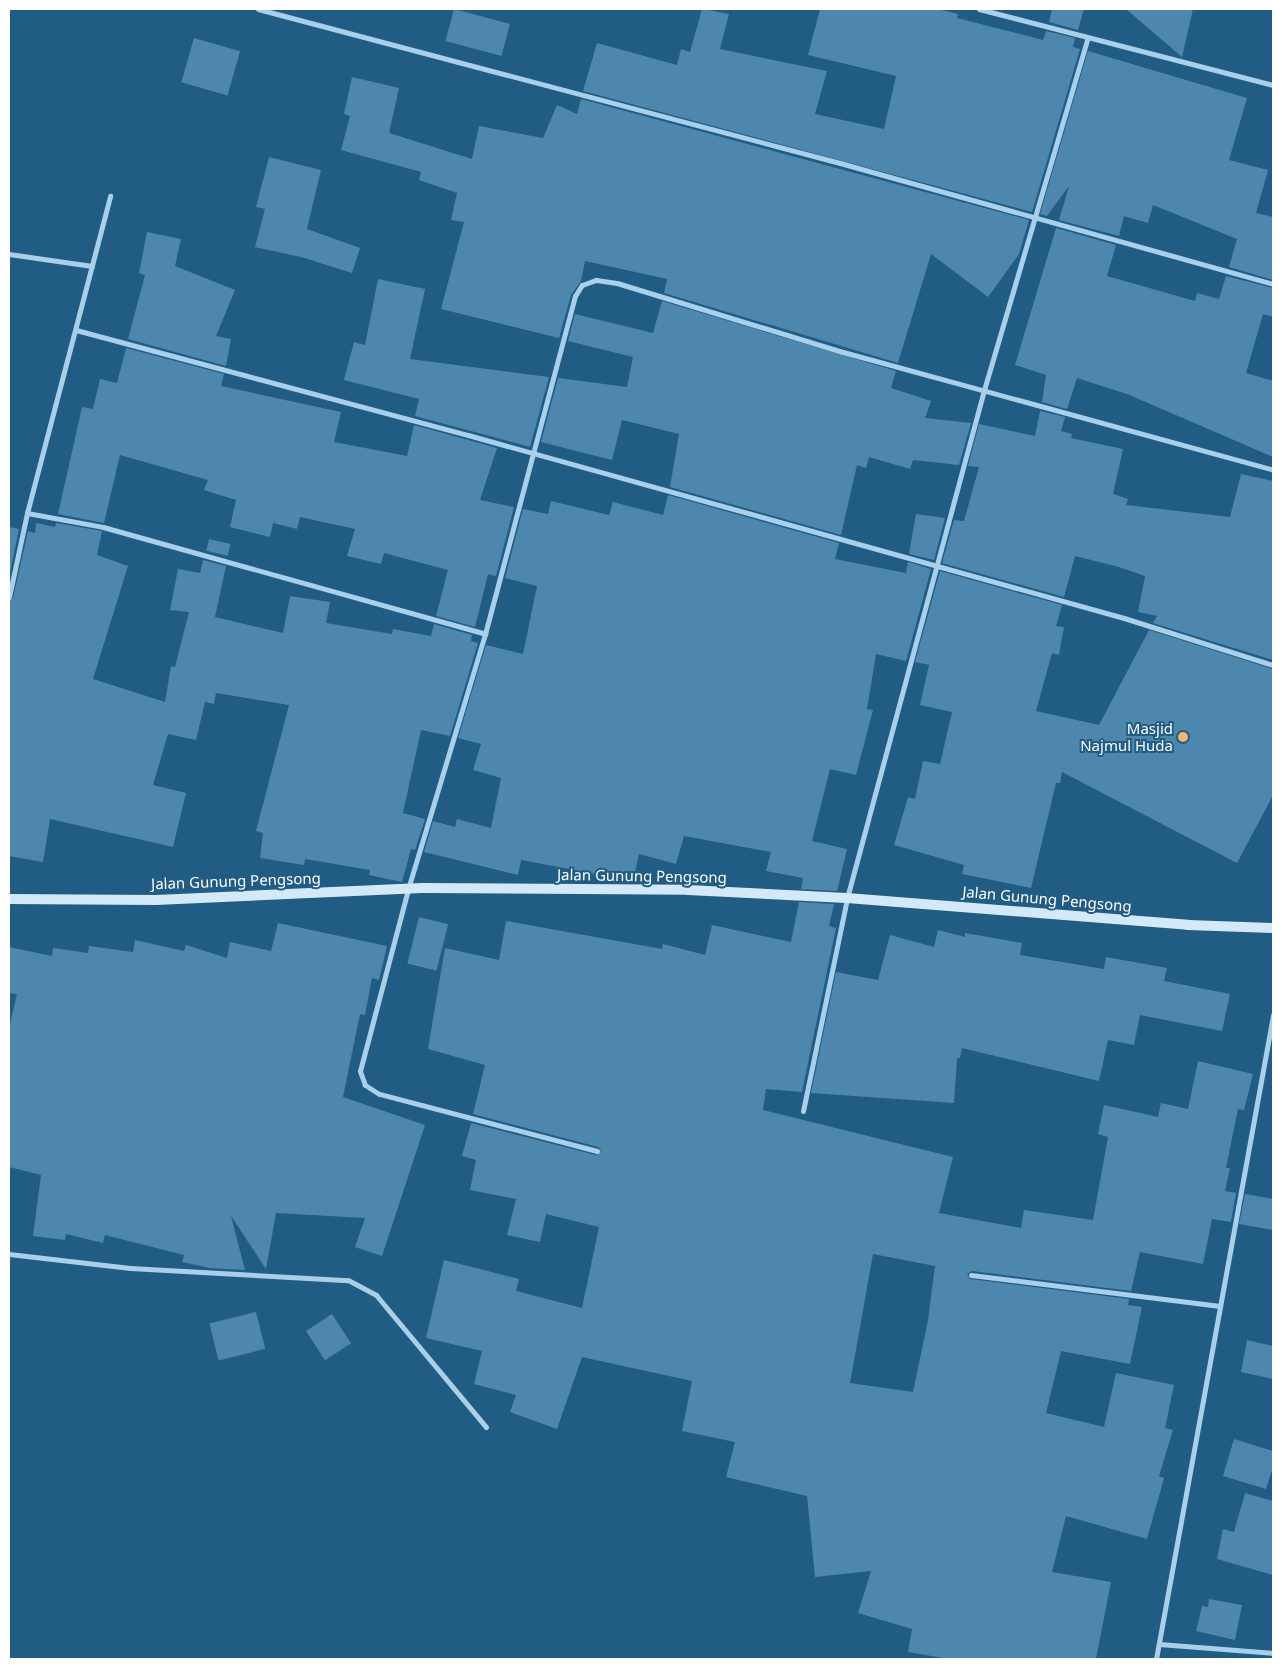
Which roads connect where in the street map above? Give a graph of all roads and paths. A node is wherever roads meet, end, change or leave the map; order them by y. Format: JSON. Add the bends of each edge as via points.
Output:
{"nodes":[{"id":1,"x":258,"y":9,"type":"edge"},
{"id":2,"x":979,"y":9,"type":"edge"},
{"id":3,"x":1087,"y":39,"type":"junction"},
{"id":4,"x":1273,"y":85,"type":"edge"},
{"id":5,"x":110,"y":196,"type":"dead end"},
{"id":6,"x":1037,"y":217,"type":"junction"},
{"id":7,"x":9,"y":254,"type":"edge"},
{"id":8,"x":92,"y":266,"type":"junction"},
{"id":9,"x":1273,"y":284,"type":"edge"},
{"id":10,"x":76,"y":330,"type":"junction"},
{"id":11,"x":984,"y":390,"type":"junction"},
{"id":12,"x":532,"y":453,"type":"junction"},
{"id":13,"x":1273,"y":470,"type":"edge"},
{"id":14,"x":27,"y":513,"type":"junction"},
{"id":15,"x":935,"y":568,"type":"junction"},
{"id":16,"x":9,"y":597,"type":"edge"},
{"id":17,"x":485,"y":634,"type":"junction"},
{"id":18,"x":1273,"y":665,"type":"edge"},
{"id":19,"x":408,"y":889,"type":"junction"},
{"id":20,"x":847,"y":898,"type":"junction"},
{"id":21,"x":9,"y":899,"type":"edge"},
{"id":22,"x":1273,"y":928,"type":"edge"},
{"id":23,"x":1273,"y":1015,"type":"edge"},
{"id":24,"x":803,"y":1111,"type":"dead end"},
{"id":25,"x":597,"y":1151,"type":"dead end"},
{"id":26,"x":9,"y":1254,"type":"edge"},
{"id":27,"x":971,"y":1275,"type":"dead end"},
{"id":28,"x":1220,"y":1306,"type":"junction"},
{"id":29,"x":486,"y":1427,"type":"dead end"},
{"id":30,"x":1159,"y":1644,"type":"junction"},
{"id":31,"x":1273,"y":1653,"type":"edge"},
{"id":32,"x":1156,"y":1659,"type":"edge"}],
"edges":[{"from":1,"to":6,"type":"street"},
{"from":2,"to":3,"type":"street"},
{"from":3,"to":4,"type":"street"},
{"from":3,"to":6,"type":"street"},
{"from":5,"to":8,"type":"street"},
{"from":6,"to":9,"type":"street"},
{"from":6,"to":11,"type":"street"},
{"from":7,"to":8,"type":"street"},
{"from":8,"to":10,"type":"street"},
{"from":10,"to":12,"type":"street"},
{"from":10,"to":14,"type":"street"},
{"from":11,"to":12,"type":"street","via":[[843,352],[617,283],[596,280],[582,285],[575,296]]},
{"from":11,"to":13,"type":"street"},
{"from":11,"to":15,"type":"street"},
{"from":12,"to":15,"type":"street"},
{"from":12,"to":17,"type":"street"},
{"from":14,"to":16,"type":"street"},
{"from":14,"to":17,"type":"street","via":[[103,527]]},
{"from":15,"to":18,"type":"street","via":[[1124,618]]},
{"from":15,"to":20,"type":"street"},
{"from":17,"to":19,"type":"street"},
{"from":19,"to":20,"type":"street","name":"Jalan Gunung Pengsong","via":[[688,890]]},
{"from":19,"to":21,"type":"street","name":"Jalan Gunung Pengsong","via":[[156,900]]},
{"from":19,"to":25,"type":"street","via":[[360,1071],[365,1086],[379,1094]]},
{"from":20,"to":22,"type":"street","name":"Jalan Gunung Pengsong","via":[[1188,925]]},
{"from":20,"to":24,"type":"street"},
{"from":23,"to":28,"type":"street"},
{"from":26,"to":29,"type":"street","via":[[130,1268],[348,1280],[376,1295]]},
{"from":27,"to":28,"type":"street"},
{"from":28,"to":30,"type":"street"},
{"from":30,"to":31,"type":"street"},
{"from":30,"to":32,"type":"street"}]}
